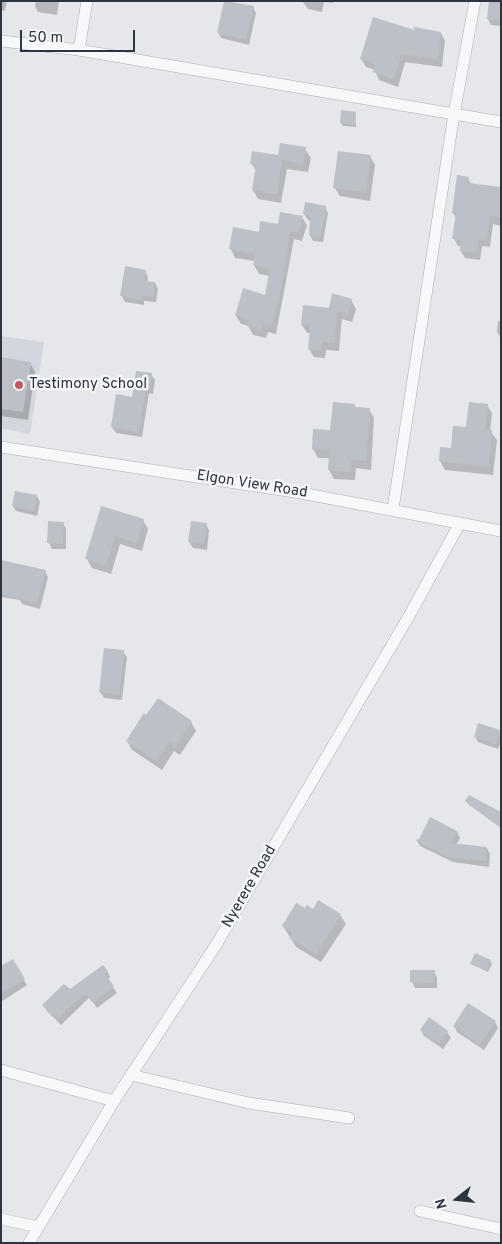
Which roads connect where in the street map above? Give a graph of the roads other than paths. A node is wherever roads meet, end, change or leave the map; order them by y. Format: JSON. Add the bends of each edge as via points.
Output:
{"nodes":[{"id":1,"x":87,"y":1,"type":"edge"},
{"id":2,"x":475,"y":1,"type":"edge"},
{"id":3,"x":1,"y":41,"type":"edge"},
{"id":4,"x":79,"y":50,"type":"junction"},
{"id":5,"x":454,"y":114,"type":"junction"},
{"id":6,"x":501,"y":122,"type":"edge"},
{"id":7,"x":1,"y":447,"type":"edge"},
{"id":8,"x":393,"y":509,"type":"junction"},
{"id":9,"x":460,"y":524,"type":"junction"},
{"id":10,"x":501,"y":531,"type":"edge"},
{"id":11,"x":1,"y":1070,"type":"edge"},
{"id":12,"x":131,"y":1075,"type":"junction"},
{"id":13,"x":114,"y":1101,"type":"junction"},
{"id":14,"x":349,"y":1118,"type":"dead end"},
{"id":15,"x":420,"y":1211,"type":"dead end"},
{"id":16,"x":1,"y":1219,"type":"edge"},
{"id":17,"x":38,"y":1227,"type":"junction"},
{"id":18,"x":501,"y":1229,"type":"edge"},
{"id":19,"x":29,"y":1243,"type":"edge"}],
"edges":[{"from":1,"to":4,"type":"street"},
{"from":2,"to":5,"type":"street"},
{"from":3,"to":4,"type":"street"},
{"from":4,"to":5,"type":"street"},
{"from":5,"to":6,"type":"street"},
{"from":5,"to":8,"type":"street"},
{"from":7,"to":8,"type":"street","name":"Elgon View Road"},
{"from":8,"to":9,"type":"street","name":"Elgon View Road"},
{"from":9,"to":10,"type":"street","name":"Elgon View Road"},
{"from":9,"to":12,"type":"street","name":"Nyerere Road","via":[[216,945]]},
{"from":11,"to":13,"type":"street"},
{"from":12,"to":13,"type":"street","name":"Nyerere Road"},
{"from":12,"to":14,"type":"street","via":[[249,1103]]},
{"from":13,"to":17,"type":"street","name":"Nyerere Road"},
{"from":15,"to":18,"type":"street"},
{"from":16,"to":17,"type":"street"},
{"from":17,"to":19,"type":"street","name":"Nyerere Road"}]}
